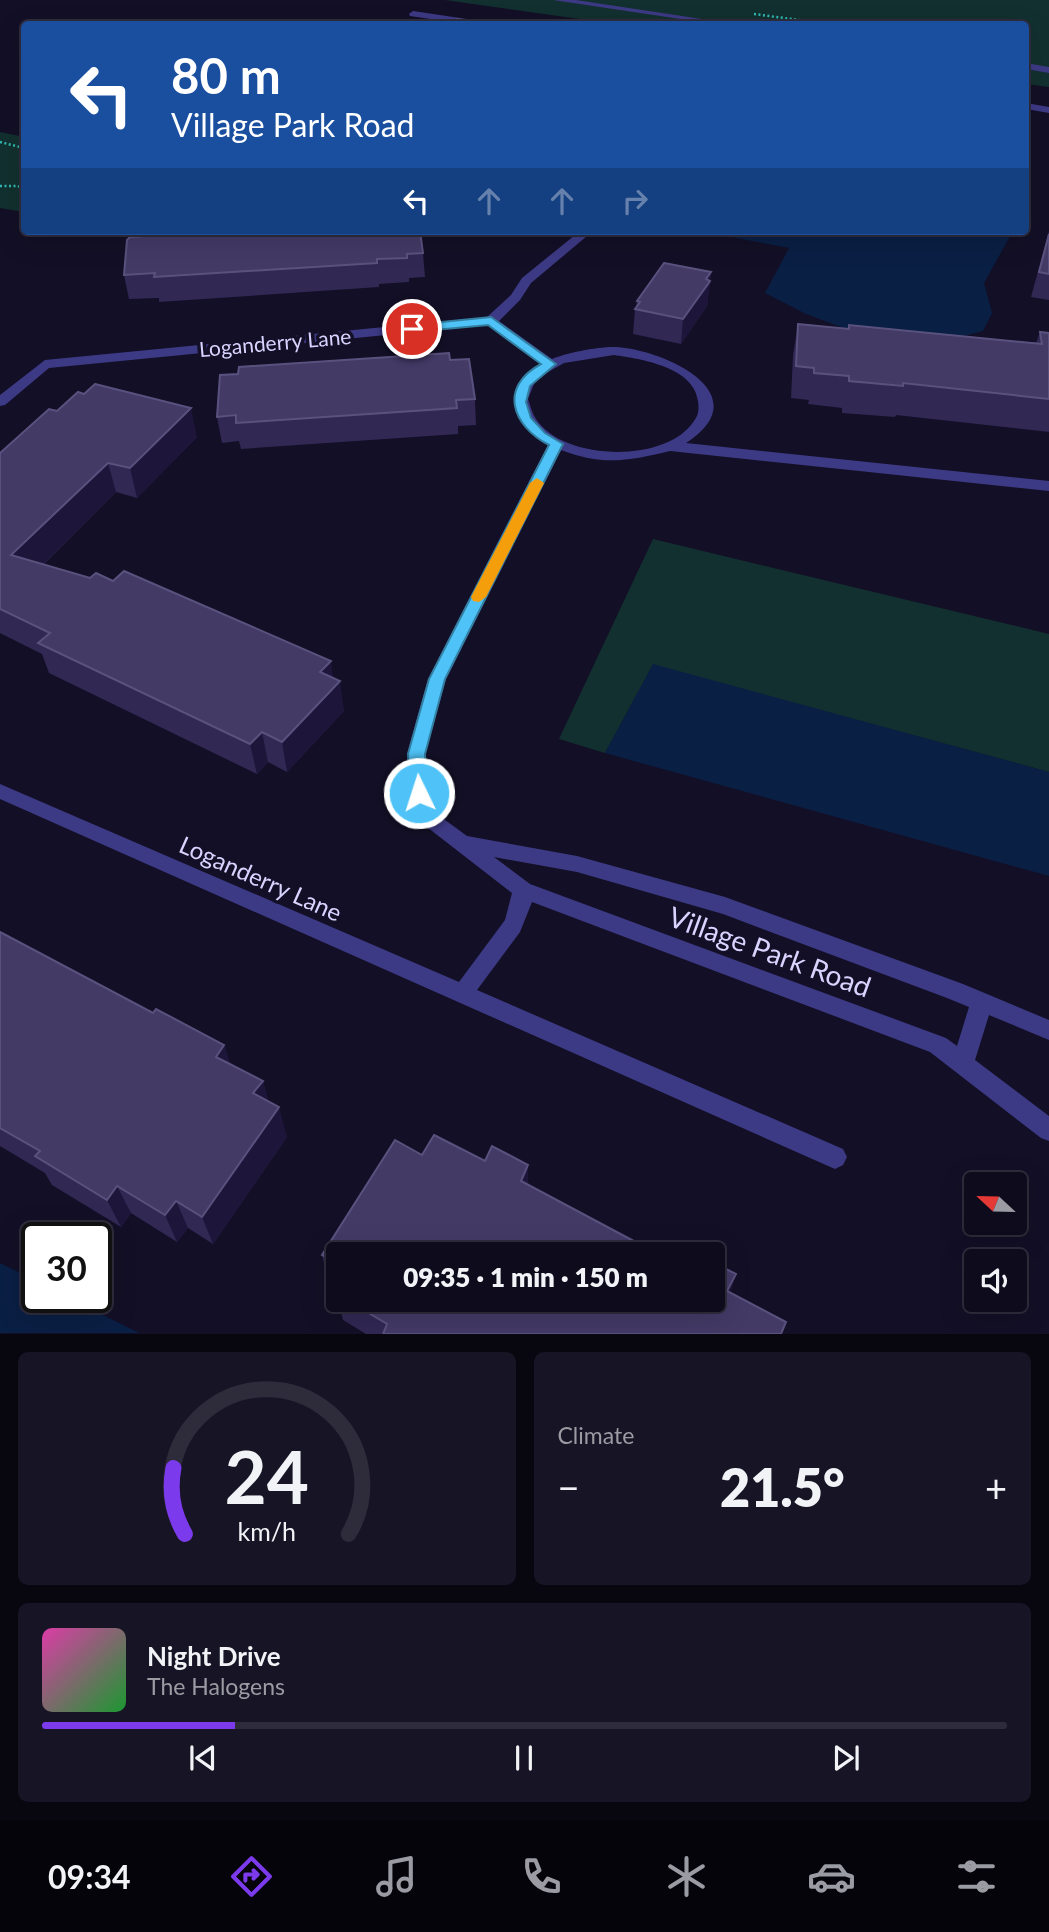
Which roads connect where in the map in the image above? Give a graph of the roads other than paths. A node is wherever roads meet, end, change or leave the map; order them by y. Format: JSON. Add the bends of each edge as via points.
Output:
{"nodes":[{"id":1,"x":557,"y":0,"type":"edge"},
{"id":2,"x":413,"y":14,"type":"dead end"},
{"id":3,"x":460,"y":21,"type":"edge"},
{"id":4,"x":708,"y":21,"type":"edge"},
{"id":5,"x":1029,"y":66,"type":"edge"},
{"id":6,"x":1049,"y":69,"type":"edge"},
{"id":7,"x":1029,"y":107,"type":"edge"},
{"id":8,"x":1049,"y":110,"type":"edge"},
{"id":9,"x":582,"y":235,"type":"edge"},
{"id":10,"x":491,"y":321,"type":"junction"},
{"id":11,"x":550,"y":364,"type":"junction"},
{"id":12,"x":0,"y":402,"type":"edge"},
{"id":13,"x":556,"y":444,"type":"junction"},
{"id":14,"x":669,"y":446,"type":"junction"},
{"id":15,"x":1049,"y":486,"type":"edge"},
{"id":16,"x":0,"y":792,"type":"edge"},
{"id":17,"x":461,"y":843,"type":"junction"},
{"id":18,"x":523,"y":890,"type":"junction"},
{"id":19,"x":463,"y":995,"type":"junction"},
{"id":20,"x":982,"y":1002,"type":"junction"},
{"id":21,"x":1049,"y":1030,"type":"edge"},
{"id":22,"x":963,"y":1063,"type":"junction"},
{"id":23,"x":1049,"y":1130,"type":"edge"},
{"id":24,"x":835,"y":1157,"type":"dead end"}],
"edges":[{"from":1,"to":4,"type":"street"},
{"from":2,"to":3,"type":"street"},
{"from":5,"to":6,"type":"street"},
{"from":7,"to":8,"type":"street"},
{"from":9,"to":10,"type":"street","via":[[526,281]]},
{"from":10,"to":11,"type":"street"},
{"from":10,"to":12,"type":"street","name":"Loganderry Lane","via":[[45,364]]},
{"from":11,"to":13,"type":"street","via":[[524,385],[519,402],[525,419],[540,436]]},
{"from":11,"to":14,"type":"street","via":[[585,353],[614,351],[668,363],[689,376],[702,391],[706,408],[699,426]]},
{"from":13,"to":14,"type":"street","via":[[595,456]]},
{"from":13,"to":17,"type":"street","name":"Village Park Road","via":[[437,679],[416,754],[421,812]]},
{"from":14,"to":15,"type":"street"},
{"from":16,"to":19,"type":"street","name":"Loganderry Lane"},
{"from":17,"to":18,"type":"street","name":"Village Park Road"},
{"from":17,"to":20,"type":"street","name":"Village Park Road","via":[[577,864],[725,906]]},
{"from":18,"to":19,"type":"street","via":[[522,907],[506,940],[477,971]]},
{"from":18,"to":22,"type":"street","name":"Village Park Road","via":[[938,1045]]},
{"from":19,"to":24,"type":"street","name":"Loganderry Lane"},
{"from":20,"to":21,"type":"street","name":"Village Park Road"},
{"from":20,"to":22,"type":"street"},
{"from":22,"to":23,"type":"street","name":"Village Park Road"}]}
